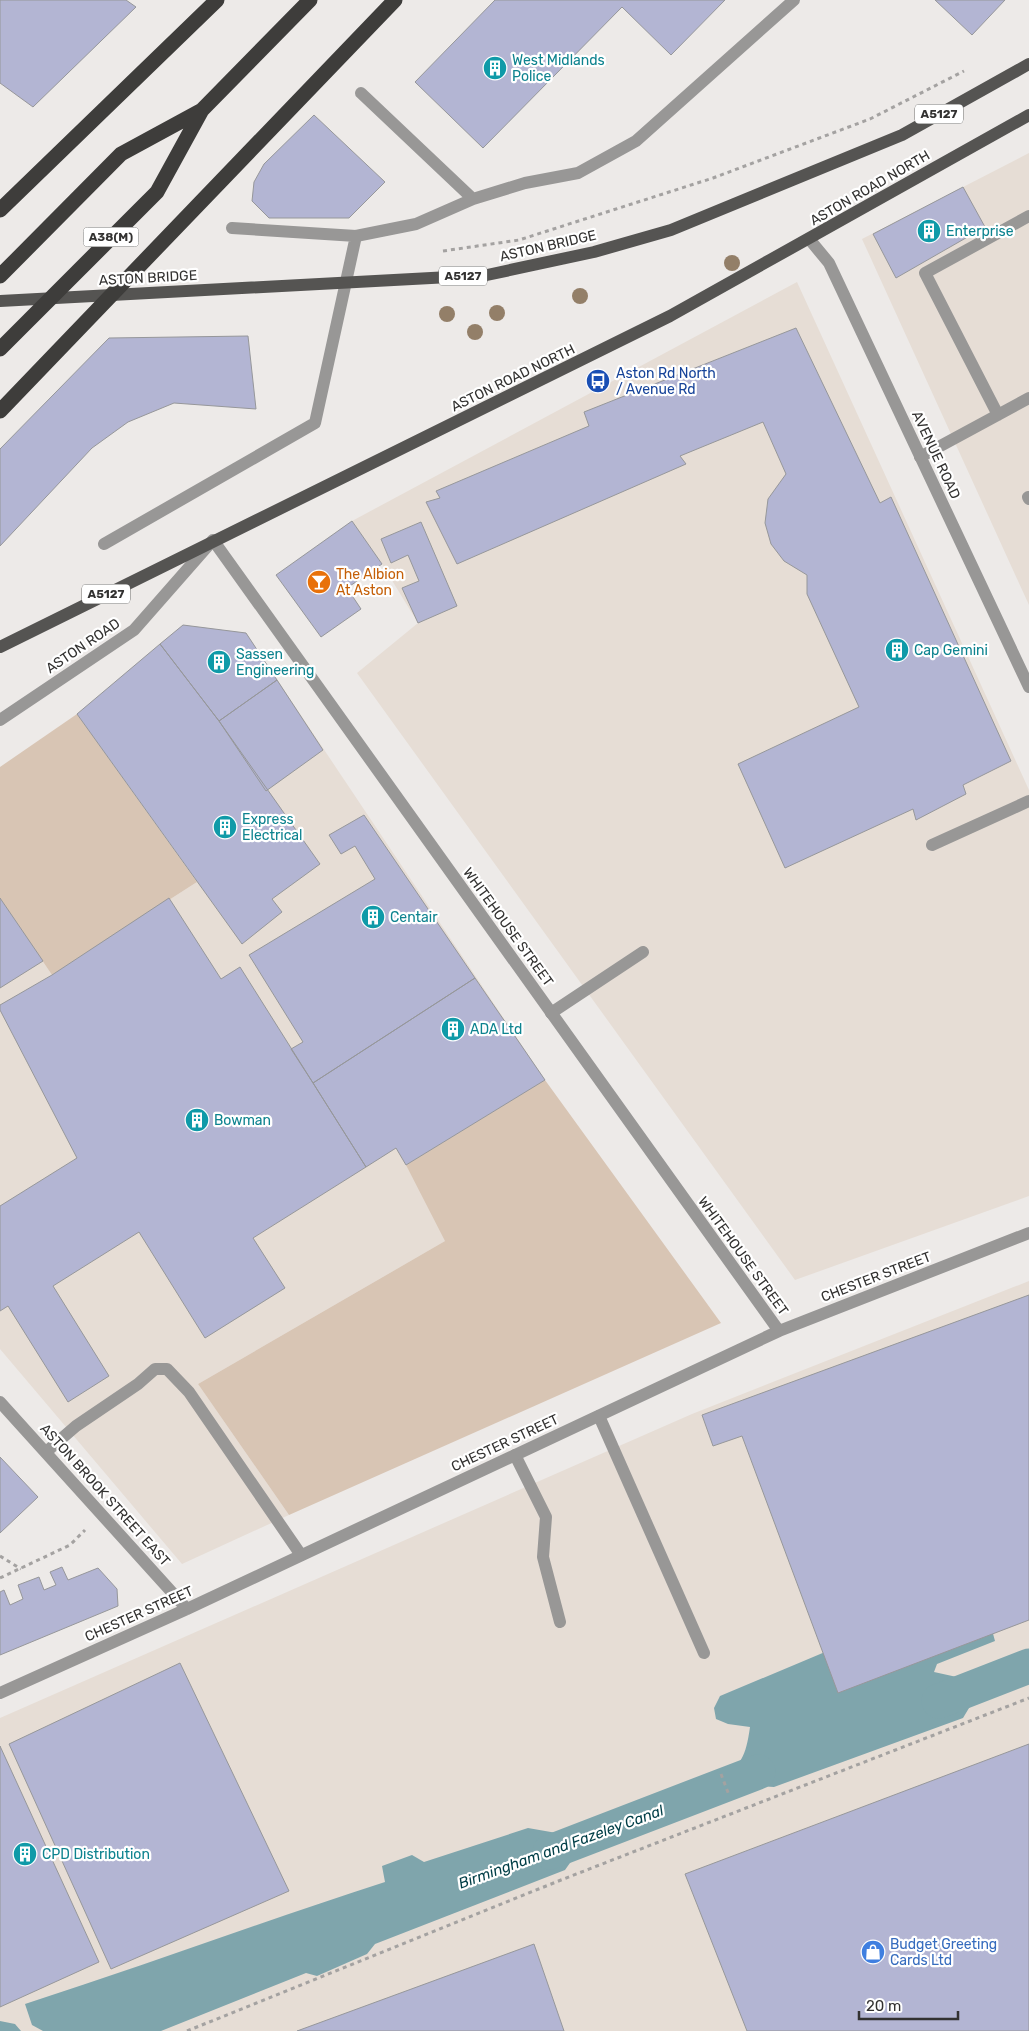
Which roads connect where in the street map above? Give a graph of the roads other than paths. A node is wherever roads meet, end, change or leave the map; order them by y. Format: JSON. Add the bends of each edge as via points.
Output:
{"nodes":[{"id":1,"x":217,"y":0,"type":"edge"},
{"id":2,"x":310,"y":0,"type":"edge"},
{"id":3,"x":395,"y":0,"type":"edge"},
{"id":4,"x":794,"y":0,"type":"edge"},
{"id":5,"x":1029,"y":64,"type":"edge"},
{"id":6,"x":361,"y":93,"type":"dead end"},
{"id":7,"x":202,"y":110,"type":"junction"},
{"id":8,"x":1029,"y":115,"type":"edge"},
{"id":9,"x":473,"y":199,"type":"junction"},
{"id":10,"x":0,"y":210,"type":"edge"},
{"id":11,"x":1029,"y":216,"type":"edge"},
{"id":12,"x":232,"y":228,"type":"dead end"},
{"id":13,"x":356,"y":236,"type":"junction"},
{"id":14,"x":810,"y":240,"type":"junction"},
{"id":15,"x":0,"y":276,"type":"edge"},
{"id":16,"x":0,"y":301,"type":"edge"},
{"id":17,"x":0,"y":349,"type":"edge"},
{"id":18,"x":1029,"y":398,"type":"edge"},
{"id":19,"x":0,"y":411,"type":"edge"},
{"id":20,"x":998,"y":415,"type":"junction"},
{"id":21,"x":920,"y":457,"type":"junction"},
{"id":22,"x":213,"y":540,"type":"junction"},
{"id":23,"x":104,"y":544,"type":"dead end"},
{"id":24,"x":0,"y":647,"type":"edge"},
{"id":25,"x":1029,"y":688,"type":"edge"},
{"id":26,"x":0,"y":720,"type":"edge"},
{"id":27,"x":1029,"y":801,"type":"edge"},
{"id":28,"x":932,"y":845,"type":"dead end"},
{"id":29,"x":644,"y":952,"type":"dead end"},
{"id":30,"x":551,"y":1013,"type":"junction"},
{"id":31,"x":1029,"y":1233,"type":"edge"},
{"id":32,"x":778,"y":1331,"type":"junction"},
{"id":33,"x":0,"y":1402,"type":"edge"},
{"id":34,"x":599,"y":1416,"type":"junction"},
{"id":35,"x":46,"y":1452,"type":"junction"},
{"id":36,"x":516,"y":1455,"type":"junction"},
{"id":37,"x":301,"y":1555,"type":"junction"},
{"id":38,"x":187,"y":1609,"type":"junction"},
{"id":39,"x":560,"y":1622,"type":"dead end"},
{"id":40,"x":704,"y":1653,"type":"dead end"},
{"id":41,"x":0,"y":1693,"type":"edge"}],
"edges":[{"from":1,"to":10,"type":"highway"},
{"from":2,"to":7,"type":"highway","number":"A38(M)"},
{"from":3,"to":19,"type":"highway","number":"A38(M)"},
{"from":4,"to":9,"type":"street","via":[[636,141],[578,173],[525,183]]},
{"from":5,"to":16,"type":"main road","name":"ASTON BRIDGE","number":"A5127","via":[[902,134],[671,230],[594,252],[486,275]]},
{"from":6,"to":9,"type":"street"},
{"from":7,"to":15,"type":"highway","number":"A38(M)","via":[[121,154]]},
{"from":7,"to":17,"type":"highway","number":"A38(M)","via":[[157,192]]},
{"from":8,"to":14,"type":"main road","name":"ASTON ROAD NORTH","number":"A5127"},
{"from":9,"to":13,"type":"street","via":[[416,224]]},
{"from":11,"to":20,"type":"street","via":[[925,274]]},
{"from":12,"to":13,"type":"street"},
{"from":13,"to":23,"type":"street","via":[[315,423]]},
{"from":14,"to":21,"type":"street","name":"AVENUE ROAD","via":[[829,263]]},
{"from":14,"to":22,"type":"main road","name":"ASTON ROAD NORTH","number":"A5127","via":[[670,316]]},
{"from":18,"to":20,"type":"street"},
{"from":20,"to":21,"type":"street"},
{"from":21,"to":25,"type":"street","name":"AVENUE ROAD"},
{"from":22,"to":24,"type":"main road","name":"ASTON ROAD NORTH","number":"A5127"},
{"from":22,"to":26,"type":"street","name":"ASTON ROAD","via":[[134,630]]},
{"from":22,"to":30,"type":"street","name":"WHITEHOUSE STREET"},
{"from":27,"to":28,"type":"street"},
{"from":29,"to":30,"type":"street"},
{"from":30,"to":32,"type":"street","name":"WHITEHOUSE STREET"},
{"from":31,"to":32,"type":"street","name":"CHESTER STREET"},
{"from":32,"to":34,"type":"street","name":"CHESTER STREET"},
{"from":33,"to":35,"type":"street","name":"ASTON BROOK STREET EAST"},
{"from":34,"to":36,"type":"street","name":"CHESTER STREET"},
{"from":34,"to":40,"type":"street"},
{"from":35,"to":37,"type":"street","via":[[154,1369],[167,1369],[194,1400]]},
{"from":35,"to":38,"type":"street","name":"ASTON BROOK STREET EAST"},
{"from":36,"to":37,"type":"street","name":"CHESTER STREET"},
{"from":36,"to":39,"type":"street","via":[[546,1517],[543,1557]]},
{"from":37,"to":38,"type":"street","name":"CHESTER STREET"},
{"from":38,"to":41,"type":"street","name":"CHESTER STREET"}]}
